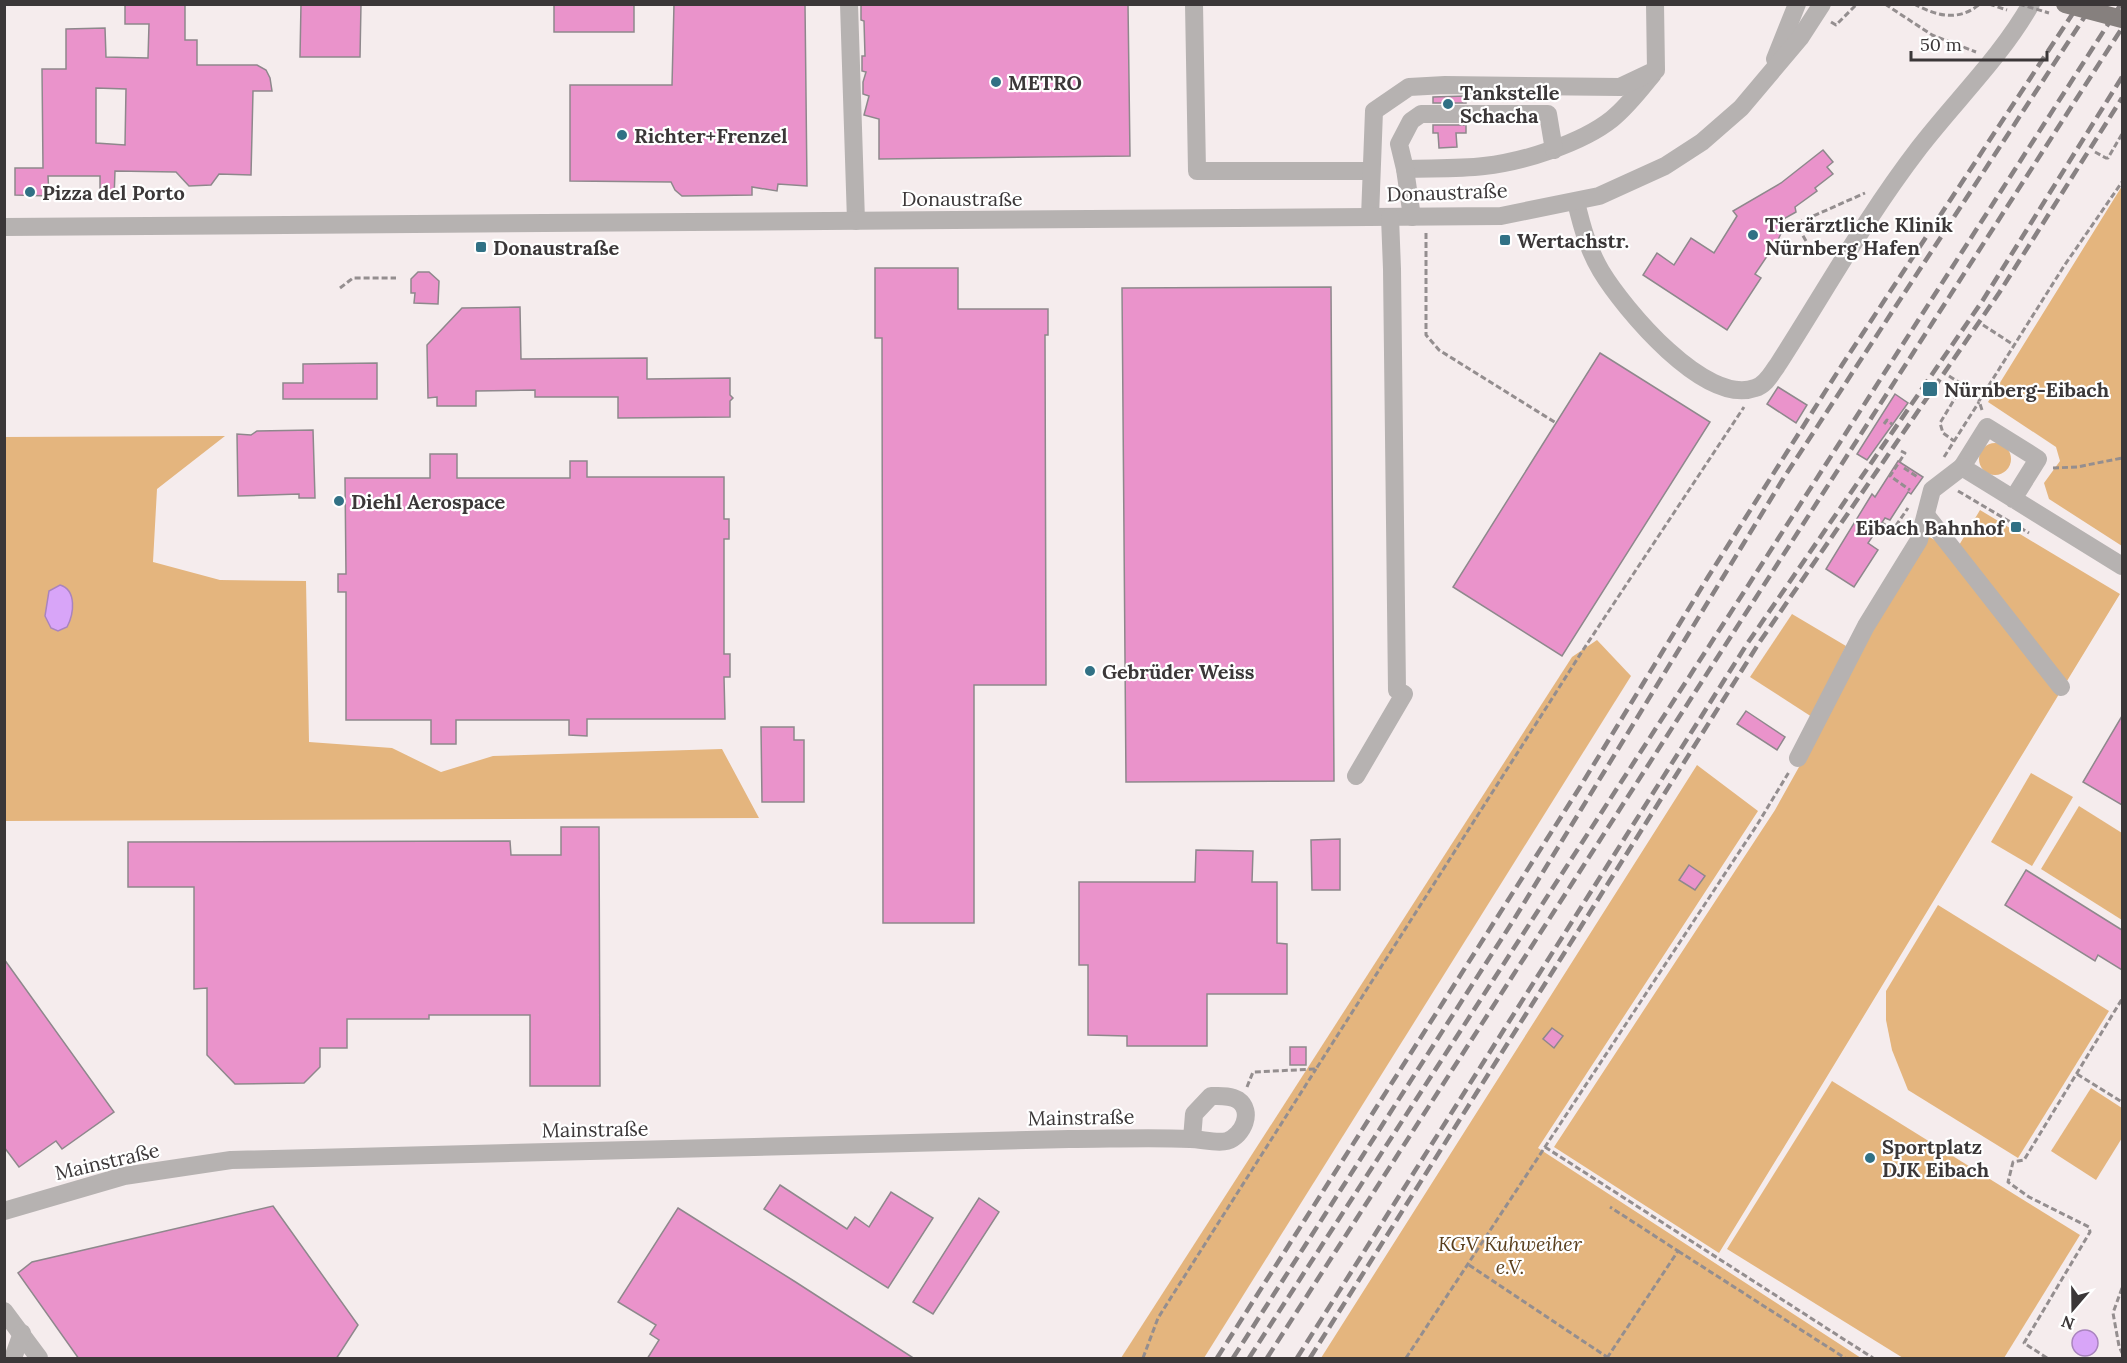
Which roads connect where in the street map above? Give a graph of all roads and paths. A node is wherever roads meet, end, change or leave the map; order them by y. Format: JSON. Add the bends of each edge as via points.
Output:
{"nodes":[{"id":1,"x":849,"y":4,"type":"edge"},
{"id":2,"x":1194,"y":4,"type":"edge"},
{"id":3,"x":1655,"y":4,"type":"edge"},
{"id":4,"x":1797,"y":4,"type":"edge"},
{"id":5,"x":1822,"y":4,"type":"edge"},
{"id":6,"x":1885,"y":4,"type":"edge"},
{"id":7,"x":1914,"y":4,"type":"edge"},
{"id":8,"x":1980,"y":4,"type":"edge"},
{"id":9,"x":2031,"y":4,"type":"edge"},
{"id":10,"x":2065,"y":4,"type":"edge"},
{"id":11,"x":2122,"y":19,"type":"edge"},
{"id":12,"x":1990,"y":63,"type":"junction"},
{"id":13,"x":1656,"y":70,"type":"junction"},
{"id":14,"x":1768,"y":75,"type":"junction"},
{"id":15,"x":2122,"y":134,"type":"edge"},
{"id":16,"x":1554,"y":150,"type":"junction"},
{"id":17,"x":2095,"y":152,"type":"dead end"},
{"id":18,"x":1406,"y":169,"type":"junction"},
{"id":19,"x":1371,"y":171,"type":"junction"},
{"id":20,"x":2122,"y":182,"type":"edge"},
{"id":21,"x":1869,"y":191,"type":"dead end"},
{"id":22,"x":1576,"y":202,"type":"junction"},
{"id":23,"x":1370,"y":217,"type":"junction"},
{"id":24,"x":1390,"y":217,"type":"junction"},
{"id":25,"x":1419,"y":217,"type":"junction"},
{"id":26,"x":856,"y":221,"type":"junction"},
{"id":27,"x":4,"y":227,"type":"edge"},
{"id":28,"x":1806,"y":241,"type":"dead end"},
{"id":29,"x":396,"y":278,"type":"dead end"},
{"id":30,"x":340,"y":288,"type":"dead end"},
{"id":31,"x":1983,"y":325,"type":"dead end"},
{"id":32,"x":2014,"y":345,"type":"junction"},
{"id":33,"x":1949,"y":376,"type":"dead end"},
{"id":34,"x":1757,"y":388,"type":"junction"},
{"id":35,"x":1556,"y":423,"type":"dead end"},
{"id":36,"x":1884,"y":424,"type":"dead end"},
{"id":37,"x":1893,"y":424,"type":"dead end"},
{"id":38,"x":1987,"y":427,"type":"junction"},
{"id":39,"x":1954,"y":441,"type":"dead end"},
{"id":40,"x":1901,"y":451,"type":"dead end"},
{"id":41,"x":2122,"y":458,"type":"edge"},
{"id":42,"x":1962,"y":467,"type":"junction"},
{"id":43,"x":1904,"y":468,"type":"dead end"},
{"id":44,"x":2032,"y":468,"type":"junction"},
{"id":45,"x":1918,"y":477,"type":"dead end"},
{"id":46,"x":1910,"y":490,"type":"dead end"},
{"id":47,"x":1932,"y":490,"type":"junction"},
{"id":48,"x":2013,"y":499,"type":"junction"},
{"id":49,"x":1910,"y":505,"type":"dead end"},
{"id":50,"x":1926,"y":515,"type":"junction"},
{"id":51,"x":1882,"y":523,"type":"dead end"},
{"id":52,"x":2029,"y":533,"type":"dead end"},
{"id":53,"x":2122,"y":566,"type":"edge"},
{"id":54,"x":2061,"y":687,"type":"dead end"},
{"id":55,"x":1798,"y":758,"type":"joint"},
{"id":56,"x":1356,"y":776,"type":"dead end"},
{"id":57,"x":2122,"y":999,"type":"edge"},
{"id":58,"x":1316,"y":1069,"type":"junction"},
{"id":59,"x":2077,"y":1074,"type":"junction"},
{"id":60,"x":1241,"y":1102,"type":"junction"},
{"id":61,"x":2122,"y":1102,"type":"edge"},
{"id":62,"x":1192,"y":1138,"type":"junction"},
{"id":63,"x":1545,"y":1147,"type":"junction"},
{"id":64,"x":1610,"y":1207,"type":"dead end"},
{"id":65,"x":4,"y":1211,"type":"edge"},
{"id":66,"x":1678,"y":1251,"type":"junction"},
{"id":67,"x":1469,"y":1265,"type":"junction"},
{"id":68,"x":2122,"y":1288,"type":"edge"},
{"id":69,"x":4,"y":1311,"type":"edge"},
{"id":70,"x":22,"y":1334,"type":"junction"},
{"id":71,"x":2122,"y":1353,"type":"edge"},
{"id":72,"x":13,"y":1358,"type":"edge"},
{"id":73,"x":1608,"y":1358,"type":"edge"},
{"id":74,"x":39,"y":1359,"type":"edge"},
{"id":75,"x":1143,"y":1359,"type":"edge"},
{"id":76,"x":1406,"y":1359,"type":"edge"},
{"id":77,"x":1845,"y":1359,"type":"edge"},
{"id":78,"x":1873,"y":1359,"type":"edge"},
{"id":79,"x":2047,"y":1359,"type":"edge"}],
"edges":[{"from":1,"to":26,"type":"street"},
{"from":2,"to":19,"type":"street","via":[[1197,171]]},
{"from":3,"to":13,"type":"street"},
{"from":4,"to":14,"type":"street","name":"Donaustraße"},
{"from":5,"to":14,"type":"street","name":"Donaustraße","via":[[1800,38]]},
{"from":6,"to":12,"type":"path","via":[[1932,35],[1980,54]]},
{"from":7,"to":8,"type":"path","via":[[1956,17]]},
{"from":9,"to":12,"type":"street"},
{"from":10,"to":11,"type":"main road","bridge":true},
{"from":12,"to":34,"type":"street","via":[[1881,200],[1777,366]]},
{"from":13,"to":16,"type":"street","via":[[1632,100],[1599,129]]},
{"from":13,"to":19,"type":"street","via":[[1620,87],[1409,87],[1374,111]]},
{"from":14,"to":22,"type":"street","name":"Donaustraße","via":[[1741,108],[1674,160],[1622,187]]},
{"from":15,"to":17,"type":"path","via":[[2108,158]]},
{"from":16,"to":18,"type":"street","via":[[1485,166]]},
{"from":16,"to":18,"type":"street","via":[[1548,114],[1420,114],[1411,121],[1399,144]]},
{"from":18,"to":25,"type":"street"},
{"from":19,"to":23,"type":"street"},
{"from":20,"to":32,"type":"path"},
{"from":21,"to":28,"type":"path","via":[[1802,221],[1798,227]]},
{"from":22,"to":25,"type":"street","name":"Donaustraße","via":[[1501,216]]},
{"from":22,"to":34,"type":"street","via":[[1585,240],[1622,303],[1640,324],[1708,380],[1739,390]]},
{"from":23,"to":24,"type":"street","name":"Donaustraße"},
{"from":23,"to":26,"type":"street","name":"Donaustraße"},
{"from":24,"to":25,"type":"street","name":"Donaustraße"},
{"from":24,"to":56,"type":"street","via":[[1397,690],[1404,694]]},
{"from":25,"to":35,"type":"path","via":[[1426,335],[1439,350]]},
{"from":26,"to":27,"type":"street","name":"Donaustraße"},
{"from":29,"to":30,"type":"path","via":[[353,278]]},
{"from":31,"to":32,"type":"path"},
{"from":32,"to":38,"type":"path","via":[[1979,402]]},
{"from":33,"to":39,"type":"path","via":[[1963,385],[1940,423],[1943,433]]},
{"from":34,"to":58,"type":"path"},
{"from":36,"to":37,"type":"path","via":[[1887,420]]},
{"from":38,"to":42,"type":"street"},
{"from":38,"to":44,"type":"street","via":[[2038,459]]},
{"from":40,"to":46,"type":"path","via":[[1905,453],[1890,476]]},
{"from":41,"to":44,"type":"path","via":[[2077,467]]},
{"from":42,"to":47,"type":"street"},
{"from":42,"to":48,"type":"street"},
{"from":43,"to":45,"type":"path"},
{"from":44,"to":48,"type":"street"},
{"from":47,"to":50,"type":"street"},
{"from":47,"to":52,"type":"path","via":[[1953,488]]},
{"from":48,"to":53,"type":"street"},
{"from":49,"to":51,"type":"path","via":[[1893,530]]},
{"from":50,"to":54,"type":"street"},
{"from":50,"to":55,"type":"street","via":[[1919,540],[1866,626]]},
{"from":55,"to":63,"type":"path"},
{"from":57,"to":59,"type":"path"},
{"from":58,"to":60,"type":"path","via":[[1253,1072]]},
{"from":58,"to":75,"type":"path","via":[[1158,1318]]},
{"from":59,"to":61,"type":"path"},
{"from":59,"to":79,"type":"path","via":[[2024,1160],[2013,1162],[2008,1182],[2089,1227],[2090,1232],[2024,1343]]},
{"from":60,"to":62,"type":"street","via":[[1232,1097],[1211,1096],[1194,1114]]},
{"from":60,"to":62,"type":"street","via":[[1245,1125],[1238,1135],[1226,1142]]},
{"from":62,"to":65,"type":"street","name":"Mainstraße","via":[[231,1160],[124,1176]]},
{"from":63,"to":67,"type":"path"},
{"from":63,"to":78,"type":"path"},
{"from":64,"to":66,"type":"path"},
{"from":66,"to":73,"type":"path"},
{"from":66,"to":77,"type":"path"},
{"from":67,"to":73,"type":"path"},
{"from":67,"to":76,"type":"path"},
{"from":68,"to":71,"type":"path","via":[[2113,1313]]},
{"from":69,"to":70,"type":"street"},
{"from":70,"to":72,"type":"street"},
{"from":70,"to":74,"type":"street"}]}
